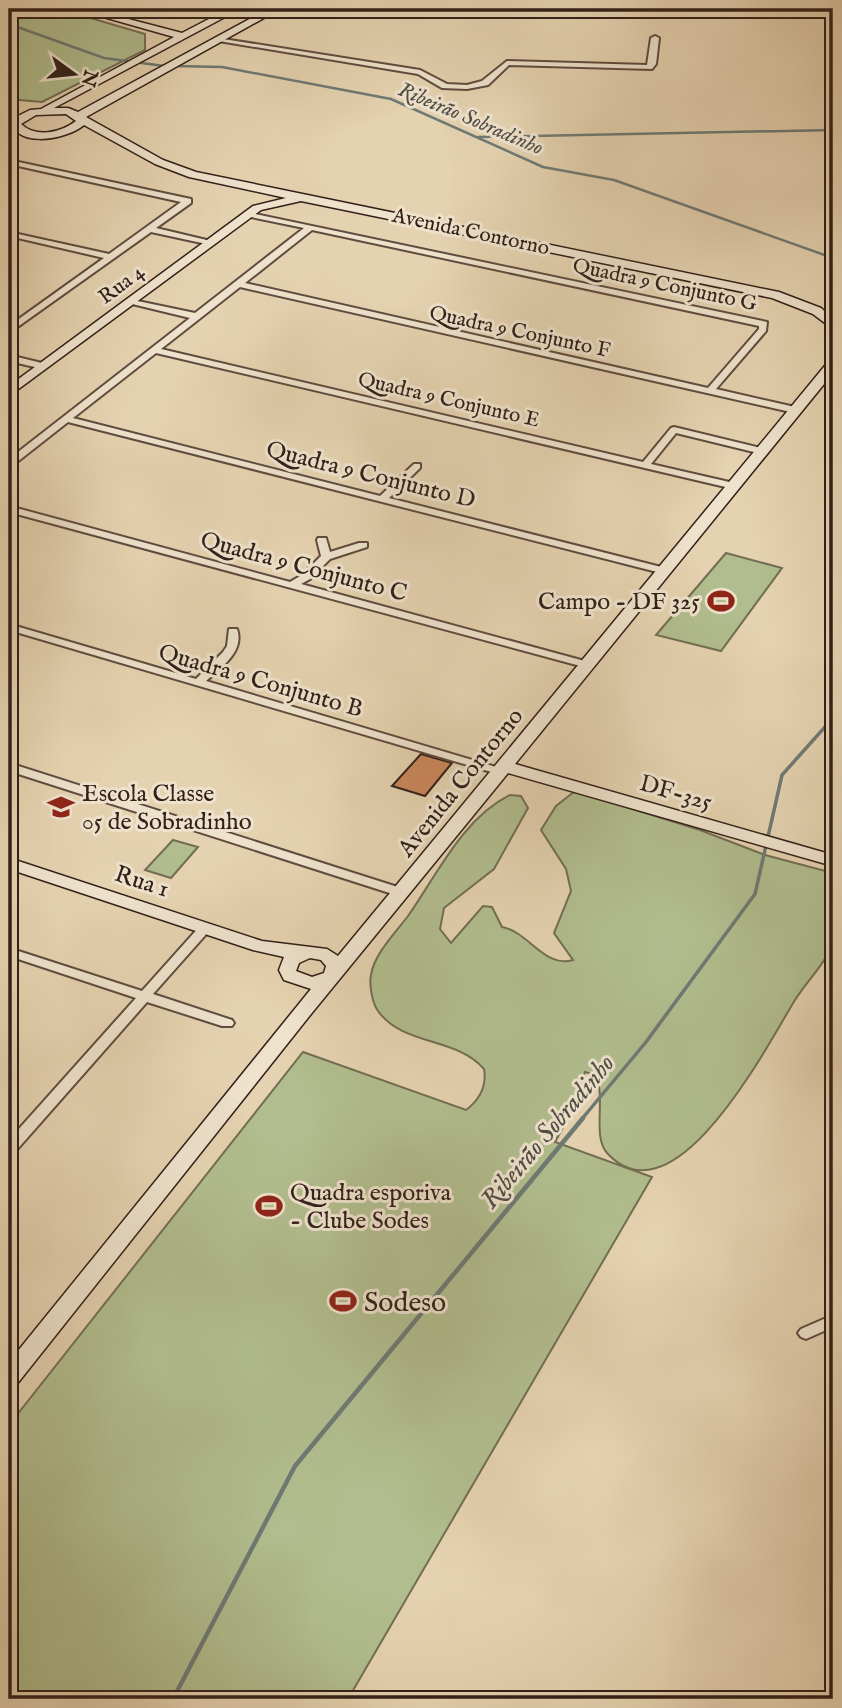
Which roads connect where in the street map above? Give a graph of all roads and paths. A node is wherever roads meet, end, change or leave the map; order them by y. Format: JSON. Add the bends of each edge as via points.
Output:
{"nodes":[{"id":1,"x":80,"y":9,"type":"edge"},
{"id":2,"x":97,"y":9,"type":"edge"},
{"id":3,"x":234,"y":9,"type":"edge"},
{"id":4,"x":275,"y":9,"type":"edge"},
{"id":5,"x":187,"y":33,"type":"junction"},
{"id":6,"x":655,"y":38,"type":"dead end"},
{"id":7,"x":217,"y":40,"type":"junction"},
{"id":8,"x":9,"y":111,"type":"edge"},
{"id":9,"x":38,"y":111,"type":"junction"},
{"id":10,"x":80,"y":117,"type":"junction"},
{"id":11,"x":13,"y":119,"type":"edge"},
{"id":12,"x":62,"y":133,"type":"junction"},
{"id":13,"x":109,"y":135,"type":"junction"},
{"id":14,"x":9,"y":162,"type":"edge"},
{"id":15,"x":249,"y":186,"type":"junction"},
{"id":16,"x":304,"y":196,"type":"junction"},
{"id":17,"x":253,"y":211,"type":"junction"},
{"id":18,"x":311,"y":227,"type":"junction"},
{"id":19,"x":149,"y":229,"type":"junction"},
{"id":20,"x":9,"y":234,"type":"edge"},
{"id":21,"x":211,"y":242,"type":"junction"},
{"id":22,"x":111,"y":257,"type":"junction"},
{"id":23,"x":237,"y":284,"type":"junction"},
{"id":24,"x":131,"y":301,"type":"junction"},
{"id":25,"x":9,"y":314,"type":"edge"},
{"id":26,"x":195,"y":316,"type":"junction"},
{"id":27,"x":25,"y":318,"type":"junction"},
{"id":28,"x":833,"y":325,"type":"edge"},
{"id":29,"x":9,"y":330,"type":"edge"},
{"id":30,"x":155,"y":350,"type":"junction"},
{"id":31,"x":9,"y":358,"type":"edge"},
{"id":32,"x":833,"y":365,"type":"edge"},
{"id":33,"x":43,"y":366,"type":"junction"},
{"id":34,"x":710,"y":390,"type":"junction"},
{"id":35,"x":9,"y":392,"type":"edge"},
{"id":36,"x":795,"y":410,"type":"junction"},
{"id":37,"x":66,"y":419,"type":"junction"},
{"id":38,"x":762,"y":451,"type":"junction"},
{"id":39,"x":12,"y":459,"type":"edge"},
{"id":40,"x":645,"y":465,"type":"junction"},
{"id":41,"x":417,"y":466,"type":"dead end"},
{"id":42,"x":734,"y":486,"type":"junction"},
{"id":43,"x":382,"y":499,"type":"junction"},
{"id":44,"x":9,"y":509,"type":"edge"},
{"id":45,"x":322,"y":540,"type":"dead end"},
{"id":46,"x":363,"y":545,"type":"dead end"},
{"id":47,"x":326,"y":557,"type":"junction"},
{"id":48,"x":665,"y":571,"type":"junction"},
{"id":49,"x":292,"y":585,"type":"junction"},
{"id":50,"x":9,"y":627,"type":"edge"},
{"id":51,"x":233,"y":631,"type":"dead end"},
{"id":52,"x":588,"y":666,"type":"junction"},
{"id":53,"x":198,"y":683,"type":"junction"},
{"id":54,"x":9,"y":767,"type":"edge"},
{"id":55,"x":504,"y":770,"type":"junction"},
{"id":56,"x":833,"y":861,"type":"edge"},
{"id":57,"x":9,"y":863,"type":"edge"},
{"id":58,"x":403,"y":893,"type":"junction"},
{"id":59,"x":205,"y":928,"type":"junction"},
{"id":60,"x":364,"y":939,"type":"junction"},
{"id":61,"x":259,"y":946,"type":"junction"},
{"id":62,"x":9,"y":952,"type":"edge"},
{"id":63,"x":311,"y":953,"type":"junction"},
{"id":64,"x":289,"y":973,"type":"junction"},
{"id":65,"x":333,"y":976,"type":"junction"},
{"id":66,"x":144,"y":996,"type":"junction"},
{"id":67,"x":304,"y":1010,"type":"junction"},
{"id":68,"x":227,"y":1023,"type":"dead end"},
{"id":69,"x":9,"y":1149,"type":"edge"},
{"id":70,"x":833,"y":1321,"type":"edge"},
{"id":71,"x":806,"y":1333,"type":"dead end"},
{"id":72,"x":9,"y":1378,"type":"edge"}],
"edges":[{"from":1,"to":5,"type":"main road"},
{"from":2,"to":5,"type":"main road"},
{"from":3,"to":5,"type":"main road"},
{"from":4,"to":7,"type":"main road"},
{"from":5,"to":9,"type":"main road"},
{"from":6,"to":7,"type":"street","via":[[649,66],[507,63],[485,83],[456,88],[420,72]]},
{"from":7,"to":10,"type":"main road"},
{"from":8,"to":9,"type":"main road"},
{"from":9,"to":10,"type":"main road","via":[[60,110]]},
{"from":9,"to":11,"type":"main road"},
{"from":10,"to":12,"type":"main road","via":[[78,126]]},
{"from":10,"to":13,"type":"main road","name":"Avenida Contorno"},
{"from":11,"to":12,"type":"main road","name":"Avenida Contorno","via":[[17,127],[30,133]]},
{"from":12,"to":13,"type":"main road","name":"Avenida Contorno"},
{"from":13,"to":15,"type":"main road","name":"Avenida Contorno","via":[[173,168]]},
{"from":14,"to":19,"type":"street","via":[[187,199]]},
{"from":15,"to":16,"type":"main road","name":"Avenida Contorno"},
{"from":15,"to":17,"type":"main road"},
{"from":16,"to":17,"type":"main road","name":"Rua 4"},
{"from":16,"to":28,"type":"main road","name":"Avenida Contorno","via":[[775,295],[806,306]]},
{"from":17,"to":18,"type":"street"},
{"from":17,"to":21,"type":"main road","name":"Rua 4"},
{"from":18,"to":23,"type":"street"},
{"from":18,"to":34,"type":"street","name":"Quadra 9 Conjunto G","via":[[764,324]]},
{"from":19,"to":21,"type":"street"},
{"from":19,"to":22,"type":"street"},
{"from":20,"to":22,"type":"street"},
{"from":21,"to":24,"type":"main road","name":"Rua 4"},
{"from":22,"to":27,"type":"street"},
{"from":23,"to":26,"type":"street"},
{"from":23,"to":34,"type":"street","name":"Quadra 9 Conjunto F"},
{"from":24,"to":26,"type":"street"},
{"from":24,"to":33,"type":"main road","name":"Rua 4"},
{"from":25,"to":27,"type":"street"},
{"from":26,"to":30,"type":"street"},
{"from":27,"to":29,"type":"street"},
{"from":30,"to":37,"type":"street"},
{"from":30,"to":40,"type":"street","name":"Quadra 9 Conjunto E"},
{"from":31,"to":33,"type":"street"},
{"from":32,"to":36,"type":"main road","name":"Avenida Contorno"},
{"from":33,"to":35,"type":"main road","name":"Rua 4"},
{"from":34,"to":36,"type":"street","name":"Quadra 9 Conjunto F"},
{"from":36,"to":38,"type":"main road","name":"Avenida Contorno"},
{"from":37,"to":39,"type":"street"},
{"from":37,"to":43,"type":"street","name":"Quadra 9 Conjunto D"},
{"from":38,"to":40,"type":"street","via":[[674,430]]},
{"from":38,"to":42,"type":"main road","name":"Avenida Contorno"},
{"from":40,"to":42,"type":"street","name":"Quadra 9 Conjunto E"},
{"from":41,"to":43,"type":"street"},
{"from":42,"to":48,"type":"main road","name":"Avenida Contorno"},
{"from":43,"to":48,"type":"street","name":"Quadra 9 Conjunto D"},
{"from":44,"to":49,"type":"street","name":"Quadra 9 Conjunto C"},
{"from":45,"to":47,"type":"street"},
{"from":46,"to":47,"type":"street"},
{"from":47,"to":49,"type":"street"},
{"from":48,"to":52,"type":"main road","name":"Avenida Contorno"},
{"from":49,"to":52,"type":"street","name":"Quadra 9 Conjunto C"},
{"from":50,"to":53,"type":"street","name":"Quadra 9 Conjunto B"},
{"from":51,"to":53,"type":"street","via":[[232,651]]},
{"from":52,"to":55,"type":"main road","name":"Avenida Contorno"},
{"from":53,"to":55,"type":"street","name":"Quadra 9 Conjunto B"},
{"from":54,"to":58,"type":"street"},
{"from":55,"to":56,"type":"main road","name":"DF-325"},
{"from":55,"to":58,"type":"main road","name":"Avenida Contorno"},
{"from":57,"to":59,"type":"main road","name":"Rua 1"},
{"from":58,"to":60,"type":"main road","name":"Avenida Contorno"},
{"from":59,"to":61,"type":"main road","name":"Rua 1"},
{"from":59,"to":66,"type":"street"},
{"from":60,"to":63,"type":"main road"},
{"from":60,"to":65,"type":"main road","name":"Avenida Contorno"},
{"from":61,"to":63,"type":"main road","name":"Rua 1"},
{"from":61,"to":64,"type":"main road","name":"Rua 1"},
{"from":62,"to":66,"type":"street"},
{"from":63,"to":64,"type":"main road","via":[[291,960]]},
{"from":63,"to":65,"type":"main road","via":[[333,960]]},
{"from":64,"to":65,"type":"main road","via":[[311,984]]},
{"from":64,"to":67,"type":"main road"},
{"from":65,"to":67,"type":"main road","name":"Avenida Contorno"},
{"from":66,"to":68,"type":"street"},
{"from":66,"to":69,"type":"street"},
{"from":67,"to":72,"type":"main road","name":"Avenida Contorno"},
{"from":70,"to":71,"type":"street"}]}
